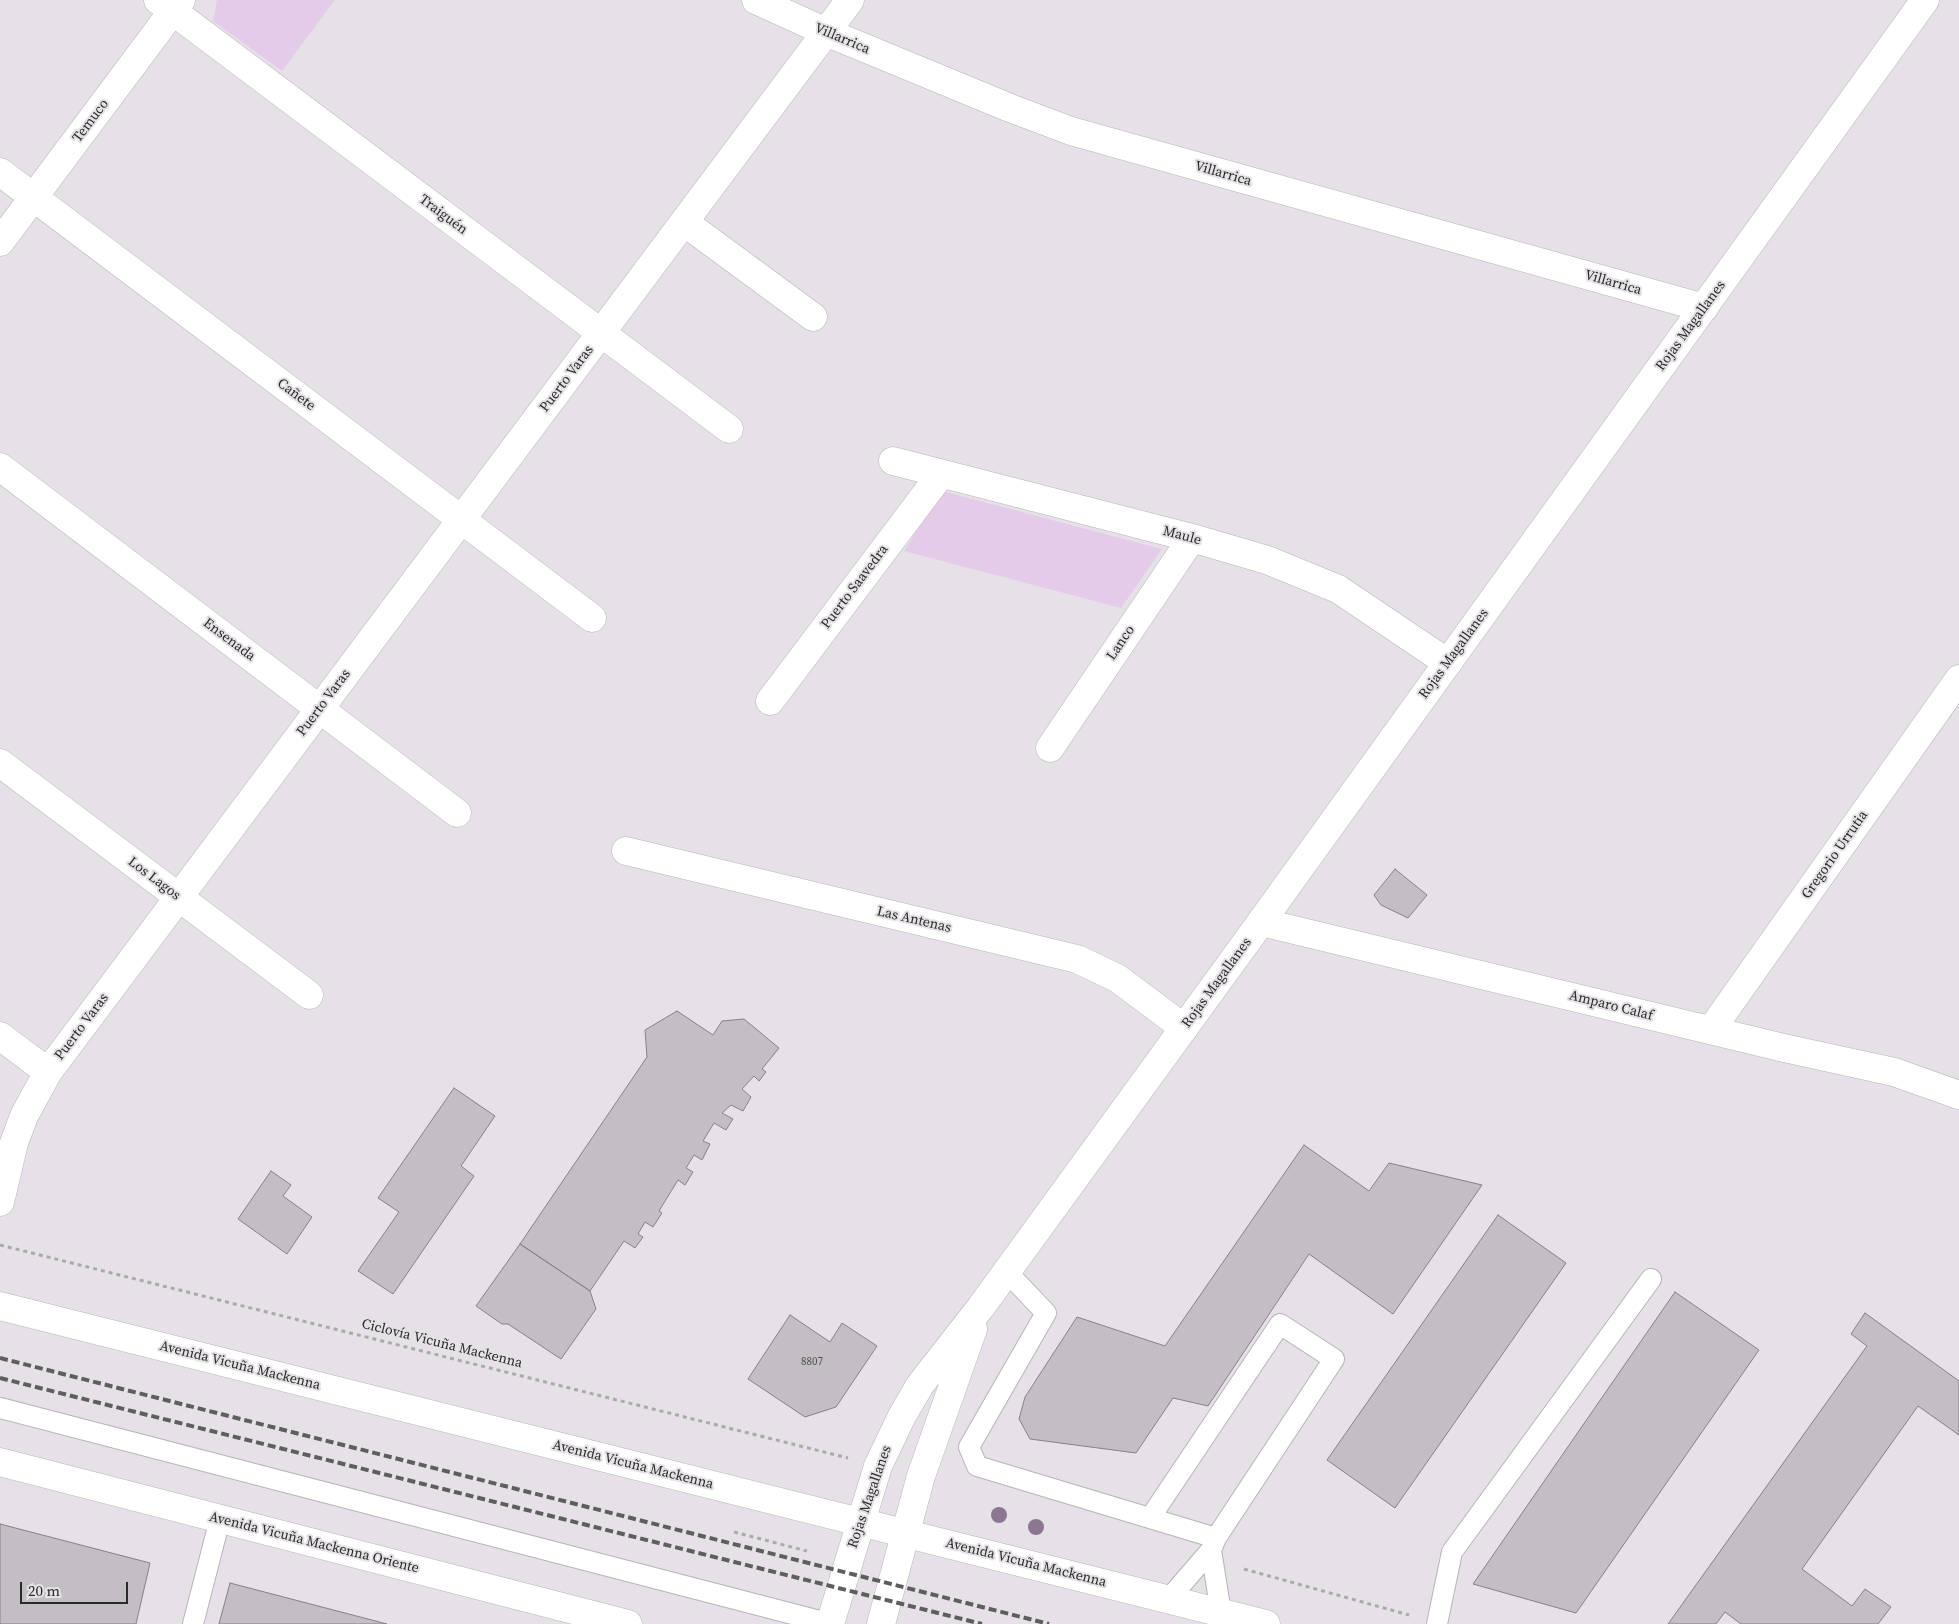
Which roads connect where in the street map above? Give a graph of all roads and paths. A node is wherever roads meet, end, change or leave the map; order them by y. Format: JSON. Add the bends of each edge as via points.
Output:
{"nodes":[{"id":1,"x":756,"y":0,"type":"edge"},
{"id":2,"x":850,"y":0,"type":"edge"},
{"id":3,"x":1921,"y":1,"type":"edge"},
{"id":4,"x":171,"y":4,"type":"edge"},
{"id":5,"x":826,"y":32,"type":"junction"},
{"id":6,"x":0,"y":172,"type":"edge"},
{"id":7,"x":33,"y":197,"type":"junction"},
{"id":8,"x":684,"y":222,"type":"junction"},
{"id":9,"x":0,"y":242,"type":"edge"},
{"id":10,"x":1704,"y":308,"type":"junction"},
{"id":11,"x":813,"y":317,"type":"dead end"},
{"id":12,"x":601,"y":333,"type":"junction"},
{"id":13,"x":729,"y":429,"type":"dead end"},
{"id":14,"x":893,"y":461,"type":"dead end"},
{"id":15,"x":0,"y":468,"type":"edge"},
{"id":16,"x":941,"y":474,"type":"junction"},
{"id":17,"x":461,"y":520,"type":"junction"},
{"id":18,"x":1192,"y":538,"type":"junction"},
{"id":19,"x":592,"y":618,"type":"dead end"},
{"id":20,"x":1448,"y":663,"type":"junction"},
{"id":21,"x":1959,"y":679,"type":"edge"},
{"id":22,"x":770,"y":701,"type":"dead end"},
{"id":23,"x":320,"y":709,"type":"junction"},
{"id":24,"x":1050,"y":748,"type":"dead end"},
{"id":25,"x":0,"y":763,"type":"edge"},
{"id":26,"x":457,"y":813,"type":"dead end"},
{"id":27,"x":626,"y":852,"type":"dead end"},
{"id":28,"x":179,"y":897,"type":"junction"},
{"id":29,"x":1261,"y":922,"type":"junction"},
{"id":30,"x":309,"y":995,"type":"dead end"},
{"id":31,"x":1184,"y":1028,"type":"junction"},
{"id":32,"x":1711,"y":1030,"type":"junction"},
{"id":33,"x":0,"y":1036,"type":"edge"},
{"id":34,"x":48,"y":1072,"type":"junction"},
{"id":35,"x":1959,"y":1095,"type":"edge"},
{"id":36,"x":0,"y":1202,"type":"edge"},
{"id":37,"x":0,"y":1245,"type":"edge"},
{"id":38,"x":1006,"y":1272,"type":"junction"},
{"id":39,"x":1651,"y":1279,"type":"dead end"},
{"id":40,"x":0,"y":1306,"type":"edge"},
{"id":41,"x":981,"y":1307,"type":"junction"},
{"id":42,"x":0,"y":1408,"type":"edge"},
{"id":43,"x":0,"y":1462,"type":"edge"},
{"id":44,"x":878,"y":1466,"type":"junction"},
{"id":45,"x":1150,"y":1518,"type":"junction"},
{"id":46,"x":220,"y":1519,"type":"junction"},
{"id":47,"x":861,"y":1522,"type":"junction"},
{"id":48,"x":734,"y":1532,"type":"dead end"},
{"id":49,"x":906,"y":1533,"type":"junction"},
{"id":50,"x":1214,"y":1544,"type":"junction"},
{"id":51,"x":807,"y":1551,"type":"dead end"},
{"id":52,"x":1168,"y":1600,"type":"junction"},
{"id":53,"x":1222,"y":1613,"type":"junction"},
{"id":54,"x":194,"y":1624,"type":"edge"},
{"id":55,"x":628,"y":1624,"type":"edge"},
{"id":56,"x":830,"y":1624,"type":"edge"},
{"id":57,"x":882,"y":1624,"type":"edge"},
{"id":58,"x":1266,"y":1624,"type":"edge"},
{"id":59,"x":1438,"y":1624,"type":"edge"}],
"edges":[{"from":1,"to":5,"type":"street","name":"Villarrica"},
{"from":2,"to":5,"type":"street","name":"Puerto Varas"},
{"from":3,"to":10,"type":"street","name":"Rojas Magallanes"},
{"from":4,"to":7,"type":"street","name":"Temuco"},
{"from":4,"to":12,"type":"street","name":"Traiguén"},
{"from":5,"to":8,"type":"street","name":"Puerto Varas"},
{"from":5,"to":10,"type":"street","name":"Villarrica","via":[[1010,108],[1106,142]]},
{"from":6,"to":7,"type":"street","name":"Cañete"},
{"from":7,"to":9,"type":"street","name":"Temuco"},
{"from":7,"to":17,"type":"street","name":"Cañete"},
{"from":8,"to":11,"type":"street"},
{"from":8,"to":12,"type":"street","name":"Puerto Varas"},
{"from":10,"to":20,"type":"street","name":"Rojas Magallanes"},
{"from":12,"to":13,"type":"street","name":"Traiguén"},
{"from":12,"to":17,"type":"street","name":"Puerto Varas"},
{"from":14,"to":16,"type":"street","name":"Maule"},
{"from":15,"to":23,"type":"street","name":"Ensenada"},
{"from":16,"to":18,"type":"street","name":"Maule"},
{"from":16,"to":22,"type":"street","name":"Puerto Saavedra"},
{"from":17,"to":19,"type":"street","name":"Cañete"},
{"from":17,"to":23,"type":"street","name":"Puerto Varas"},
{"from":18,"to":20,"type":"street","name":"Maule","via":[[1267,560],[1338,588]]},
{"from":18,"to":24,"type":"street","name":"Lanco"},
{"from":20,"to":29,"type":"street","name":"Rojas Magallanes"},
{"from":21,"to":32,"type":"street","name":"Gregorio Urrutia"},
{"from":23,"to":26,"type":"street","name":"Ensenada"},
{"from":23,"to":28,"type":"street","name":"Puerto Varas"},
{"from":25,"to":28,"type":"street","name":"Los Lagos"},
{"from":27,"to":31,"type":"street","name":"Las Antenas","via":[[1077,959],[1117,978]]},
{"from":28,"to":30,"type":"street","name":"Los Lagos"},
{"from":28,"to":34,"type":"street","name":"Puerto Varas"},
{"from":29,"to":31,"type":"street","name":"Rojas Magallanes"},
{"from":29,"to":32,"type":"street","name":"Amparo Calaf"},
{"from":31,"to":38,"type":"street","name":"Rojas Magallanes"},
{"from":32,"to":35,"type":"street","name":"Amparo Calaf","via":[[1894,1072]]},
{"from":33,"to":34,"type":"street"},
{"from":34,"to":36,"type":"street","name":"Puerto Varas","via":[[24,1116],[14,1143]]},
{"from":37,"to":44,"type":"path","name":"Ciclovía Vicuña Mackenna"},
{"from":38,"to":41,"type":"street","name":"Rojas Magallanes"},
{"from":38,"to":45,"type":"lane","via":[[1046,1313],[969,1447],[976,1466]]},
{"from":39,"to":59,"type":"lane","via":[[1452,1552]]},
{"from":40,"to":47,"type":"street","name":"Avenida Vicuña Mackenna"},
{"from":41,"to":44,"type":"street","name":"Rojas Magallanes","via":[[920,1385]]},
{"from":41,"to":49,"type":"street","name":"Rojas Magallanes","via":[[930,1447]]},
{"from":42,"to":56,"type":"lane"},
{"from":43,"to":46,"type":"street","name":"Avenida Vicuña Mackenna Oriente"},
{"from":44,"to":47,"type":"street","name":"Rojas Magallanes"},
{"from":45,"to":50,"type":"lane"},
{"from":45,"to":50,"type":"lane","via":[[1280,1324],[1334,1359]]},
{"from":46,"to":54,"type":"lane"},
{"from":46,"to":55,"type":"street","name":"Avenida Vicuña Mackenna Oriente"},
{"from":47,"to":49,"type":"street","name":"Avenida Vicuña Mackenna"},
{"from":47,"to":56,"type":"street","name":"Rojas Magallanes"},
{"from":48,"to":51,"type":"path"},
{"from":49,"to":52,"type":"street","name":"Avenida Vicuña Mackenna"},
{"from":49,"to":57,"type":"street","name":"Rojas Magallanes"},
{"from":50,"to":52,"type":"lane"},
{"from":50,"to":53,"type":"lane"},
{"from":52,"to":53,"type":"street","name":"Avenida Vicuña Mackenna"},
{"from":53,"to":58,"type":"street","name":"Avenida Vicuña Mackenna"}]}
